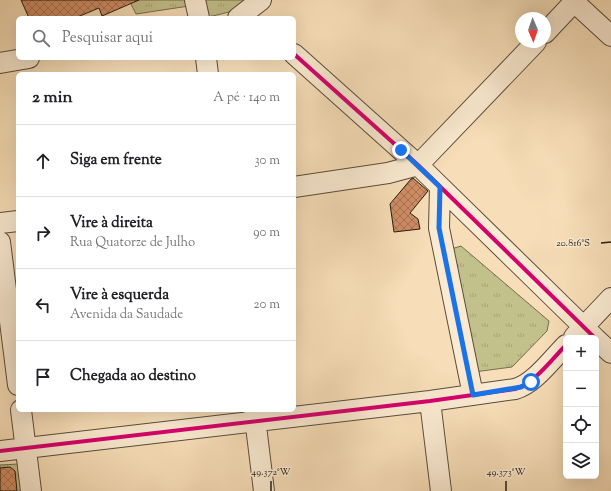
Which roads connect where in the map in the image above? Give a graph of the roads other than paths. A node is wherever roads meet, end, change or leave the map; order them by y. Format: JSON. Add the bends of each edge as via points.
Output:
{"nodes":[{"id":1,"x":195,"y":0,"type":"edge"},
{"id":2,"x":574,"y":1,"type":"edge"},
{"id":3,"x":262,"y":7,"type":"edge"},
{"id":4,"x":199,"y":16,"type":"edge"},
{"id":5,"x":242,"y":16,"type":"edge"},
{"id":6,"x":551,"y":26,"type":"edge"},
{"id":7,"x":611,"y":36,"type":"edge"},
{"id":8,"x":530,"y":48,"type":"edge"},
{"id":9,"x":296,"y":56,"type":"edge"},
{"id":10,"x":17,"y":60,"type":"edge"},
{"id":11,"x":206,"y":60,"type":"edge"},
{"id":12,"x":0,"y":63,"type":"edge"},
{"id":13,"x":208,"y":72,"type":"edge"},
{"id":14,"x":418,"y":165,"type":"junction"},
{"id":15,"x":296,"y":187,"type":"edge"},
{"id":16,"x":440,"y":187,"type":"junction"},
{"id":17,"x":16,"y":221,"type":"edge"},
{"id":18,"x":0,"y":223,"type":"edge"},
{"id":19,"x":0,"y":242,"type":"edge"},
{"id":20,"x":611,"y":298,"type":"edge"},
{"id":21,"x":586,"y":335,"type":"edge"},
{"id":22,"x":588,"y":335,"type":"edge"},
{"id":23,"x":599,"y":344,"type":"edge"},
{"id":24,"x":563,"y":348,"type":"edge"},
{"id":25,"x":611,"y":353,"type":"edge"},
{"id":26,"x":16,"y":369,"type":"edge"},
{"id":27,"x":473,"y":395,"type":"junction"},
{"id":28,"x":430,"y":401,"type":"junction"},
{"id":29,"x":21,"y":412,"type":"edge"},
{"id":30,"x":254,"y":416,"type":"edge"},
{"id":31,"x":26,"y":448,"type":"junction"},
{"id":32,"x":0,"y":451,"type":"edge"},
{"id":33,"x":31,"y":491,"type":"edge"},
{"id":34,"x":264,"y":491,"type":"edge"},
{"id":35,"x":441,"y":491,"type":"edge"}],
"edges":[{"from":1,"to":4,"type":"street"},
{"from":2,"to":6,"type":"street"},
{"from":2,"to":7,"type":"street"},
{"from":3,"to":5,"type":"street"},
{"from":8,"to":14,"type":"street"},
{"from":9,"to":14,"type":"street"},
{"from":10,"to":12,"type":"street"},
{"from":11,"to":13,"type":"street"},
{"from":14,"to":15,"type":"street","via":[[388,173]]},
{"from":14,"to":16,"type":"street"},
{"from":16,"to":21,"type":"street"},
{"from":16,"to":27,"type":"street","via":[[439,228]]},
{"from":17,"to":18,"type":"street"},
{"from":19,"to":26,"type":"street"},
{"from":20,"to":22,"type":"street"},
{"from":23,"to":25,"type":"street"},
{"from":24,"to":27,"type":"street","via":[[531,382],[521,387]]},
{"from":27,"to":28,"type":"street"},
{"from":28,"to":30,"type":"street"},
{"from":28,"to":35,"type":"street"},
{"from":29,"to":31,"type":"street"},
{"from":30,"to":31,"type":"street"},
{"from":30,"to":34,"type":"street"},
{"from":31,"to":32,"type":"street"},
{"from":31,"to":33,"type":"street"}]}
